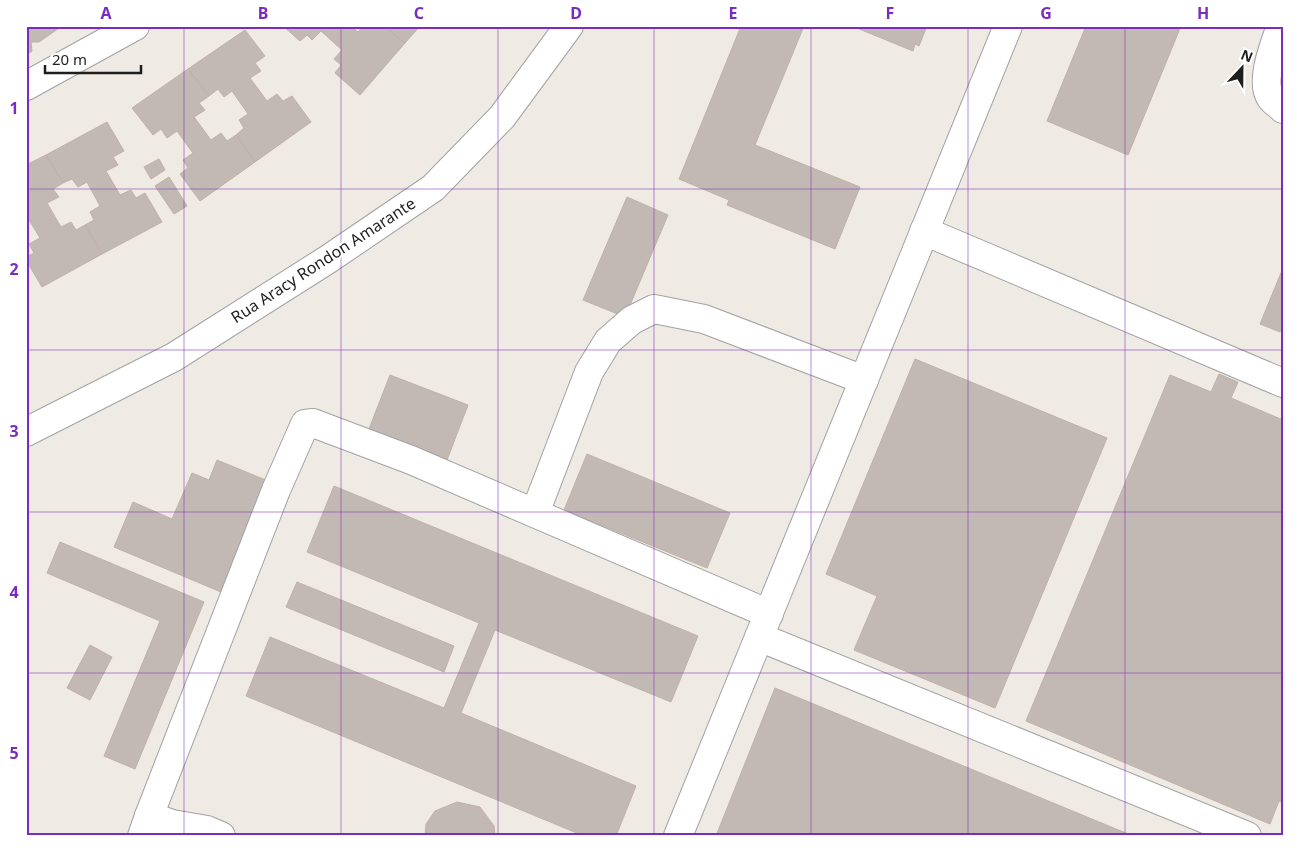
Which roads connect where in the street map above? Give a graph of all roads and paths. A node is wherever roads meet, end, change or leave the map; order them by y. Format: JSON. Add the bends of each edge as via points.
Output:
{"nodes":[{"id":1,"x":569,"y":26,"type":"edge"},
{"id":2,"x":1008,"y":26,"type":"edge"},
{"id":3,"x":1282,"y":26,"type":"edge"},
{"id":4,"x":128,"y":28,"type":"edge"},
{"id":5,"x":26,"y":86,"type":"edge"},
{"id":6,"x":1283,"y":108,"type":"edge"},
{"id":7,"x":924,"y":230,"type":"junction"},
{"id":8,"x":864,"y":380,"type":"junction"},
{"id":9,"x":1283,"y":383,"type":"edge"},
{"id":10,"x":26,"y":432,"type":"edge"},
{"id":11,"x":535,"y":513,"type":"junction"},
{"id":12,"x":764,"y":625,"type":"junction"},
{"id":13,"x":145,"y":826,"type":"edge"},
{"id":14,"x":221,"y":836,"type":"edge"},
{"id":15,"x":678,"y":836,"type":"edge"},
{"id":16,"x":1247,"y":836,"type":"edge"}],
"edges":[{"from":1,"to":10,"type":"street","name":"Rua Aracy Rondon Amarante","via":[[502,118],[433,188],[174,357]]},
{"from":2,"to":7,"type":"street"},
{"from":3,"to":6,"type":"street","via":[[1270,54],[1266,80],[1270,97]]},
{"from":4,"to":5,"type":"street"},
{"from":7,"to":8,"type":"street"},
{"from":7,"to":9,"type":"street"},
{"from":8,"to":11,"type":"street","via":[[704,319],[654,309],[632,320],[608,341],[589,372]]},
{"from":8,"to":12,"type":"street"},
{"from":11,"to":12,"type":"street"},
{"from":11,"to":13,"type":"street","via":[[411,460],[313,423],[305,424],[276,490]]},
{"from":12,"to":15,"type":"street"},
{"from":12,"to":16,"type":"street"},
{"from":13,"to":14,"type":"street","via":[[172,824]]}]}
